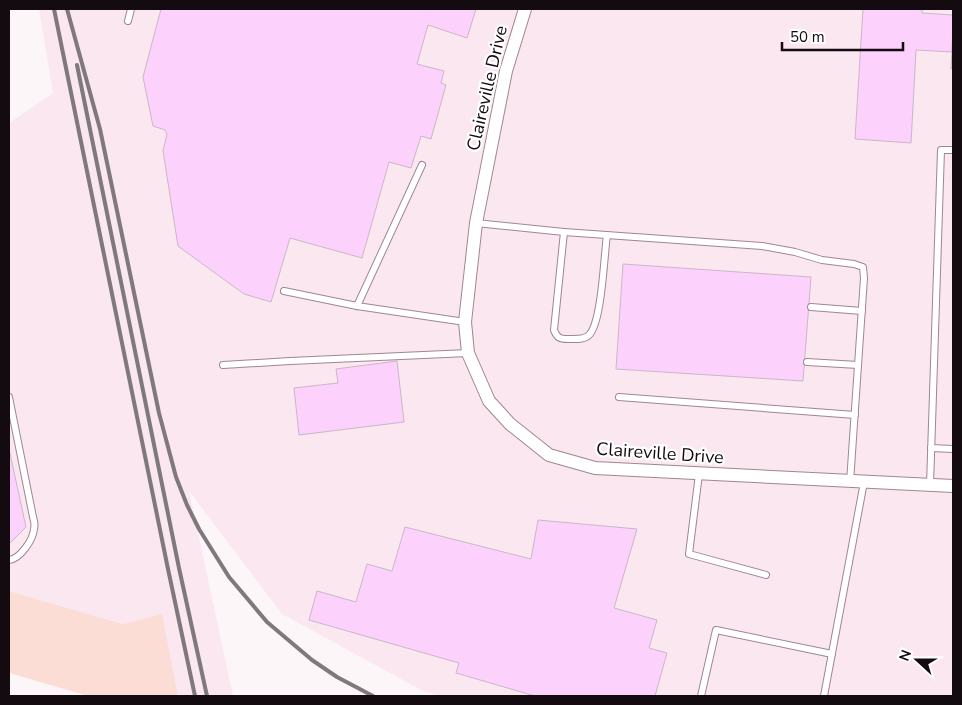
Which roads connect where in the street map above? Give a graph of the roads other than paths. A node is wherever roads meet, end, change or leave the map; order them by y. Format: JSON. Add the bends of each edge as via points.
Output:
{"nodes":[{"id":1,"x":131,"y":9,"type":"edge"},
{"id":2,"x":525,"y":9,"type":"edge"},
{"id":3,"x":128,"y":21,"type":"dead end"},
{"id":4,"x":953,"y":150,"type":"edge"},
{"id":5,"x":422,"y":165,"type":"dead end"},
{"id":6,"x":476,"y":224,"type":"junction"},
{"id":7,"x":564,"y":232,"type":"junction"},
{"id":8,"x":607,"y":235,"type":"junction"},
{"id":9,"x":284,"y":291,"type":"dead end"},
{"id":10,"x":357,"y":306,"type":"junction"},
{"id":11,"x":811,"y":307,"type":"dead end"},
{"id":12,"x":862,"y":311,"type":"junction"},
{"id":13,"x":465,"y":322,"type":"junction"},
{"id":14,"x":468,"y":353,"type":"junction"},
{"id":15,"x":807,"y":362,"type":"dead end"},
{"id":16,"x":223,"y":365,"type":"dead end"},
{"id":17,"x":858,"y":365,"type":"junction"},
{"id":18,"x":619,"y":396,"type":"dead end"},
{"id":19,"x":9,"y":397,"type":"edge"},
{"id":20,"x":855,"y":415,"type":"junction"},
{"id":21,"x":931,"y":448,"type":"junction"},
{"id":22,"x":953,"y":449,"type":"edge"},
{"id":23,"x":699,"y":474,"type":"junction"},
{"id":24,"x":850,"y":482,"type":"junction"},
{"id":25,"x":864,"y":482,"type":"junction"},
{"id":26,"x":930,"y":486,"type":"junction"},
{"id":27,"x":953,"y":486,"type":"edge"},
{"id":28,"x":9,"y":560,"type":"edge"},
{"id":29,"x":766,"y":575,"type":"dead end"},
{"id":30,"x":832,"y":654,"type":"junction"},
{"id":31,"x":701,"y":696,"type":"edge"},
{"id":32,"x":824,"y":696,"type":"edge"}],
"edges":[{"from":1,"to":3,"type":"lane"},
{"from":2,"to":6,"type":"street","name":"Claireville Drive","via":[[506,71]]},
{"from":4,"to":21,"type":"lane","via":[[940,150]]},
{"from":5,"to":10,"type":"lane"},
{"from":6,"to":7,"type":"lane"},
{"from":6,"to":13,"type":"street","name":"Claireville Drive"},
{"from":7,"to":8,"type":"lane"},
{"from":7,"to":8,"type":"lane","via":[[554,330],[561,339],[583,339],[590,334],[599,310]]},
{"from":8,"to":12,"type":"lane","via":[[762,246],[863,266]]},
{"from":9,"to":10,"type":"lane"},
{"from":10,"to":13,"type":"lane"},
{"from":11,"to":12,"type":"lane"},
{"from":12,"to":17,"type":"lane"},
{"from":13,"to":14,"type":"street","name":"Claireville Drive"},
{"from":14,"to":16,"type":"lane"},
{"from":14,"to":23,"type":"street","name":"Claireville Drive","via":[[489,402],[510,424],[549,455],[595,468]]},
{"from":15,"to":17,"type":"lane"},
{"from":17,"to":20,"type":"lane"},
{"from":18,"to":20,"type":"lane"},
{"from":19,"to":28,"type":"lane","via":[[34,530],[21,552],[14,560]]},
{"from":20,"to":24,"type":"lane"},
{"from":21,"to":22,"type":"lane"},
{"from":21,"to":26,"type":"lane"},
{"from":23,"to":24,"type":"street","name":"Claireville Drive"},
{"from":23,"to":29,"type":"lane","via":[[689,554]]},
{"from":24,"to":25,"type":"street","name":"Claireville Drive"},
{"from":25,"to":26,"type":"street","name":"Claireville Drive"},
{"from":25,"to":30,"type":"lane"},
{"from":26,"to":27,"type":"street","name":"Claireville Drive"},
{"from":30,"to":31,"type":"lane","via":[[716,630]]},
{"from":30,"to":32,"type":"lane"}]}
